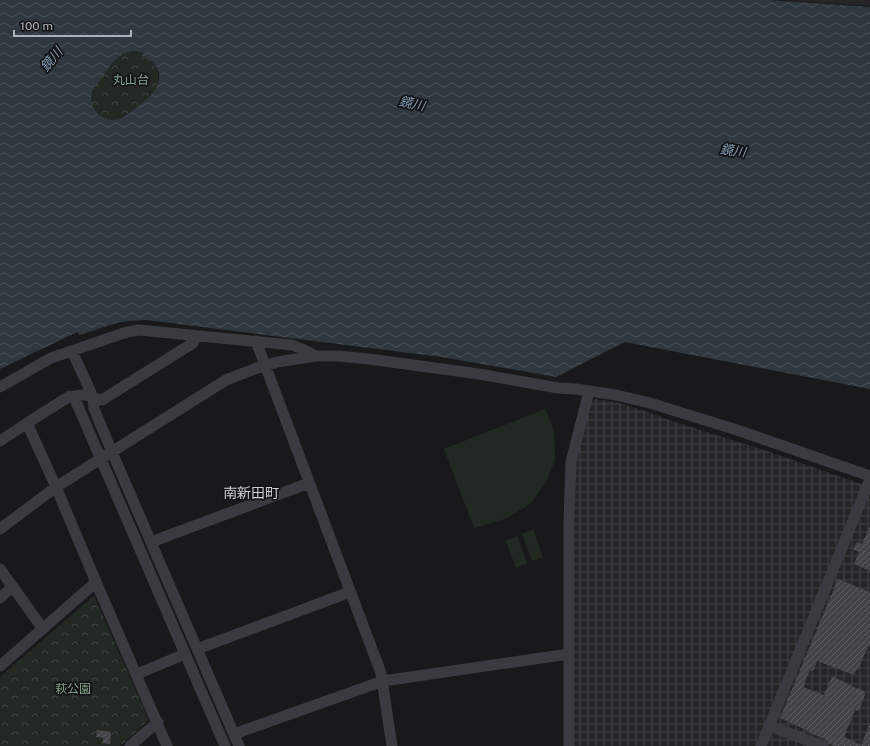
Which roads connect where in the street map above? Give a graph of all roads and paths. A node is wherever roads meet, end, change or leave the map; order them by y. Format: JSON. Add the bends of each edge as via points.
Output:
{"nodes":[{"id":1,"x":117,"y":48,"type":"dead end"},
{"id":2,"x":122,"y":55,"type":"dead end"},
{"id":3,"x":197,"y":336,"type":"junction"},
{"id":4,"x":256,"y":341,"type":"junction"},
{"id":5,"x":72,"y":351,"type":"junction"},
{"id":6,"x":316,"y":356,"type":"junction"},
{"id":7,"x":265,"y":365,"type":"junction"},
{"id":8,"x":0,"y":386,"type":"edge"},
{"id":9,"x":589,"y":391,"type":"junction"},
{"id":10,"x":74,"y":397,"type":"junction"},
{"id":11,"x":93,"y":398,"type":"junction"},
{"id":12,"x":26,"y":422,"type":"junction"},
{"id":13,"x":0,"y":441,"type":"edge"},
{"id":14,"x":112,"y":452,"type":"junction"},
{"id":15,"x":101,"y":459,"type":"junction"},
{"id":16,"x":870,"y":476,"type":"edge"},
{"id":17,"x":870,"y":479,"type":"edge"},
{"id":18,"x":309,"y":483,"type":"junction"},
{"id":19,"x":56,"y":487,"type":"junction"},
{"id":20,"x":0,"y":529,"type":"edge"},
{"id":21,"x":151,"y":542,"type":"junction"},
{"id":22,"x":0,"y":569,"type":"edge"},
{"id":23,"x":96,"y":582,"type":"junction"},
{"id":24,"x":13,"y":586,"type":"junction"},
{"id":25,"x":350,"y":592,"type":"junction"},
{"id":26,"x":0,"y":598,"type":"edge"},
{"id":27,"x":43,"y":628,"type":"junction"},
{"id":28,"x":197,"y":649,"type":"junction"},
{"id":29,"x":185,"y":654,"type":"junction"},
{"id":30,"x":570,"y":654,"type":"junction"},
{"id":31,"x":0,"y":666,"type":"edge"},
{"id":32,"x":137,"y":674,"type":"junction"},
{"id":33,"x":383,"y":681,"type":"junction"},
{"id":34,"x":158,"y":722,"type":"junction"},
{"id":35,"x":770,"y":726,"type":"junction"},
{"id":36,"x":234,"y":734,"type":"junction"},
{"id":37,"x":130,"y":746,"type":"edge"},
{"id":38,"x":167,"y":746,"type":"edge"},
{"id":39,"x":225,"y":746,"type":"edge"},
{"id":40,"x":239,"y":746,"type":"edge"},
{"id":41,"x":392,"y":746,"type":"edge"},
{"id":42,"x":569,"y":746,"type":"edge"},
{"id":43,"x":761,"y":746,"type":"edge"},
{"id":44,"x":823,"y":746,"type":"edge"}],
"edges":[{"from":1,"to":2,"type":"path"},
{"from":3,"to":4,"type":"street"},
{"from":3,"to":5,"type":"street","via":[[140,330]]},
{"from":3,"to":11,"type":"street","via":[[193,343],[102,400]]},
{"from":4,"to":6,"type":"street","via":[[292,345]]},
{"from":4,"to":7,"type":"street"},
{"from":5,"to":8,"type":"street","via":[[51,358]]},
{"from":5,"to":11,"type":"street"},
{"from":6,"to":7,"type":"street"},
{"from":6,"to":9,"type":"street","via":[[369,359]]},
{"from":7,"to":14,"type":"street","via":[[226,380]]},
{"from":7,"to":18,"type":"street"},
{"from":9,"to":16,"type":"street","via":[[650,403],[738,430]]},
{"from":9,"to":30,"type":"street","via":[[571,462]]},
{"from":10,"to":11,"type":"street","via":[[85,394]]},
{"from":10,"to":12,"type":"street","via":[[70,396]]},
{"from":10,"to":15,"type":"street"},
{"from":11,"to":14,"type":"street","via":[[94,409]]},
{"from":12,"to":13,"type":"street"},
{"from":12,"to":19,"type":"street"},
{"from":14,"to":15,"type":"street"},
{"from":14,"to":21,"type":"street"},
{"from":15,"to":19,"type":"street"},
{"from":15,"to":29,"type":"street"},
{"from":17,"to":35,"type":"street"},
{"from":18,"to":21,"type":"street"},
{"from":18,"to":25,"type":"street"},
{"from":19,"to":20,"type":"street"},
{"from":19,"to":23,"type":"street"},
{"from":21,"to":28,"type":"street"},
{"from":22,"to":24,"type":"street"},
{"from":23,"to":27,"type":"street"},
{"from":23,"to":32,"type":"street"},
{"from":24,"to":26,"type":"street"},
{"from":24,"to":27,"type":"street"},
{"from":25,"to":28,"type":"street"},
{"from":25,"to":33,"type":"street"},
{"from":27,"to":31,"type":"street"},
{"from":28,"to":36,"type":"street"},
{"from":29,"to":32,"type":"street"},
{"from":29,"to":39,"type":"street"},
{"from":30,"to":33,"type":"street"},
{"from":30,"to":42,"type":"street"},
{"from":32,"to":34,"type":"street"},
{"from":33,"to":36,"type":"street"},
{"from":33,"to":41,"type":"street"},
{"from":34,"to":37,"type":"street"},
{"from":34,"to":38,"type":"street"},
{"from":35,"to":43,"type":"street"},
{"from":35,"to":44,"type":"street"},
{"from":36,"to":40,"type":"street"}]}
